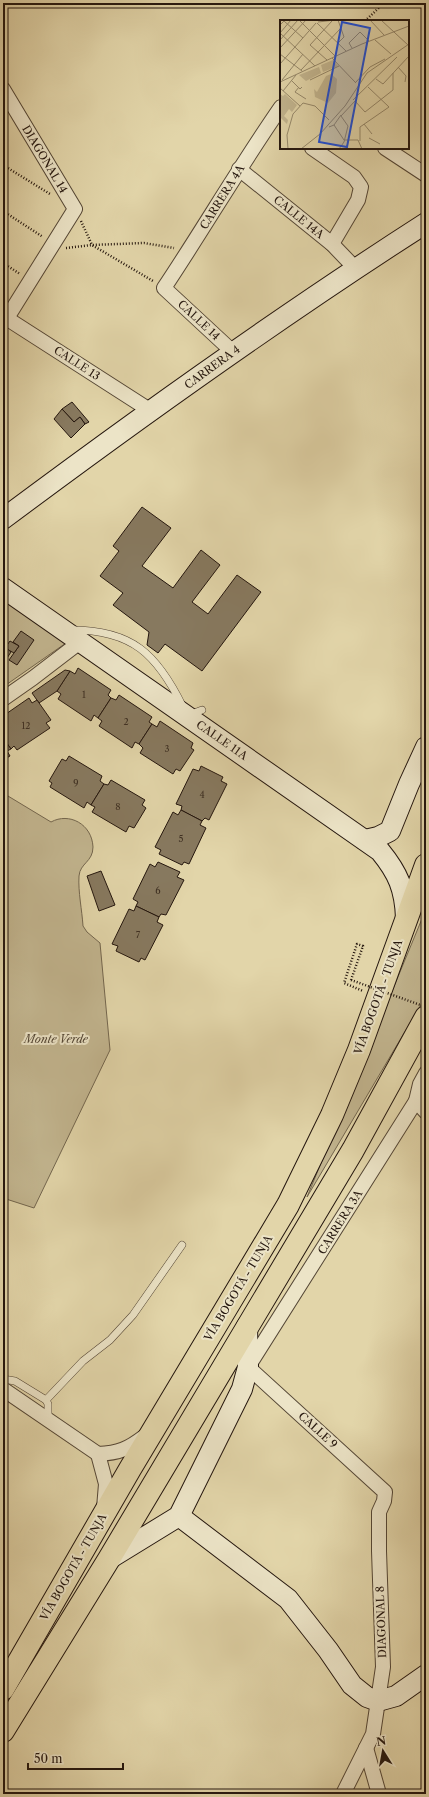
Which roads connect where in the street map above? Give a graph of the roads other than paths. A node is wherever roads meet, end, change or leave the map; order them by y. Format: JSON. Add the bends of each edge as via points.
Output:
{"nodes":[{"id":1,"x":4,"y":93,"type":"edge"},
{"id":2,"x":280,"y":110,"type":"edge"},
{"id":3,"x":276,"y":124,"type":"edge"},
{"id":4,"x":313,"y":149,"type":"edge"},
{"id":5,"x":387,"y":149,"type":"edge"},
{"id":6,"x":239,"y":169,"type":"junction"},
{"id":7,"x":426,"y":175,"type":"edge"},
{"id":8,"x":426,"y":223,"type":"edge"},
{"id":9,"x":332,"y":244,"type":"junction"},
{"id":10,"x":355,"y":268,"type":"junction"},
{"id":11,"x":164,"y":288,"type":"joint"},
{"id":12,"x":5,"y":317,"type":"edge"},
{"id":13,"x":233,"y":352,"type":"junction"},
{"id":14,"x":151,"y":411,"type":"junction"},
{"id":15,"x":6,"y":513,"type":"edge"},
{"id":16,"x":3,"y":588,"type":"edge"},
{"id":17,"x":64,"y":630,"type":"junction"},
{"id":18,"x":80,"y":642,"type":"junction"},
{"id":19,"x":3,"y":699,"type":"edge"},
{"id":20,"x":195,"y":713,"type":"junction"},
{"id":21,"x":426,"y":747,"type":"edge"},
{"id":22,"x":365,"y":840,"type":"junction"},
{"id":23,"x":426,"y":865,"type":"edge"},
{"id":24,"x":406,"y":918,"type":"junction"},
{"id":25,"x":426,"y":1017,"type":"edge"},
{"id":26,"x":426,"y":1073,"type":"edge"},
{"id":27,"x":416,"y":1101,"type":"junction"},
{"id":28,"x":426,"y":1112,"type":"edge"},
{"id":29,"x":182,"y":1245,"type":"dead end"},
{"id":30,"x":247,"y":1326,"type":"junction"},
{"id":31,"x":248,"y":1367,"type":"junction"},
{"id":32,"x":3,"y":1379,"type":"edge"},
{"id":33,"x":3,"y":1389,"type":"edge"},
{"id":34,"x":46,"y":1400,"type":"junction"},
{"id":35,"x":48,"y":1419,"type":"junction"},
{"id":36,"x":155,"y":1428,"type":"junction"},
{"id":37,"x":98,"y":1454,"type":"junction"},
{"id":38,"x":386,"y":1495,"type":"joint"},
{"id":39,"x":104,"y":1515,"type":"junction"},
{"id":40,"x":179,"y":1516,"type":"junction"},
{"id":41,"x":109,"y":1558,"type":"junction"},
{"id":42,"x":426,"y":1675,"type":"edge"},
{"id":43,"x":3,"y":1689,"type":"edge"},
{"id":44,"x":378,"y":1701,"type":"junction"},
{"id":45,"x":3,"y":1731,"type":"edge"},
{"id":46,"x":366,"y":1748,"type":"junction"},
{"id":47,"x":344,"y":1794,"type":"edge"},
{"id":48,"x":380,"y":1794,"type":"edge"}],
"edges":[{"from":1,"to":12,"type":"street","name":"DIAGONAL 14","via":[[75,209]]},
{"from":2,"to":3,"type":"street","name":"CARRERA 4A"},
{"from":3,"to":6,"type":"street","name":"CARRERA 4A"},
{"from":4,"to":9,"type":"street","via":[[354,177],[362,187],[358,200]]},
{"from":5,"to":7,"type":"street"},
{"from":6,"to":9,"type":"street","name":"CALLE 14A"},
{"from":6,"to":11,"type":"street","name":"CARRERA 4A"},
{"from":8,"to":10,"type":"street","name":"CARRERA 4"},
{"from":9,"to":10,"type":"street","name":"CALLE 14A"},
{"from":10,"to":13,"type":"street","name":"CARRERA 4"},
{"from":11,"to":13,"type":"street","name":"CALLE 14"},
{"from":12,"to":14,"type":"street","name":"CALLE 13","via":[[55,344]]},
{"from":13,"to":14,"type":"street","name":"CARRERA 4"},
{"from":14,"to":15,"type":"street","name":"CARRERA 4"},
{"from":16,"to":17,"type":"street","name":"CALLE 11A"},
{"from":17,"to":18,"type":"street","name":"CALLE 11A"},
{"from":17,"to":20,"type":"lane","via":[[103,632],[123,638],[142,650]]},
{"from":18,"to":19,"type":"street"},
{"from":18,"to":20,"type":"street","name":"CALLE 11A"},
{"from":20,"to":22,"type":"street","name":"CALLE 11A"},
{"from":21,"to":22,"type":"street","via":[[390,831]]},
{"from":22,"to":24,"type":"street","name":"CALLE 11A","via":[[380,851],[392,865],[405,900]]},
{"from":23,"to":24,"type":"highway","name":"VÍA BOGOTÁ - TUNJA"},
{"from":24,"to":36,"type":"highway","name":"VÍA BOGOTÁ - TUNJA","via":[[359,1050],[332,1115],[288,1205]]},
{"from":25,"to":30,"type":"highway","via":[[353,1150]]},
{"from":26,"to":27,"type":"street","name":"CARRERA 3A"},
{"from":27,"to":28,"type":"street"},
{"from":27,"to":31,"type":"street","name":"CARRERA 3A"},
{"from":29,"to":34,"type":"lane","via":[[133,1315]]},
{"from":30,"to":31,"type":"street","name":"CARRERA 3A"},
{"from":30,"to":41,"type":"highway"},
{"from":31,"to":38,"type":"street","name":"CALLE 9","via":[[384,1489]]},
{"from":31,"to":40,"type":"street","name":"CARRERA 3A","via":[[242,1389]]},
{"from":32,"to":34,"type":"lane","via":[[15,1381]]},
{"from":33,"to":35,"type":"street"},
{"from":34,"to":35,"type":"lane"},
{"from":35,"to":37,"type":"street"},
{"from":36,"to":37,"type":"street","via":[[132,1447],[114,1453]]},
{"from":36,"to":39,"type":"highway","name":"VÍA BOGOTÁ - TUNJA"},
{"from":37,"to":39,"type":"street","via":[[106,1484]]},
{"from":38,"to":44,"type":"street","name":"DIAGONAL 8","via":[[379,1512],[378,1551],[383,1667]]},
{"from":39,"to":43,"type":"highway","name":"VÍA BOGOTÁ - TUNJA"},
{"from":40,"to":41,"type":"street"},
{"from":40,"to":44,"type":"street","via":[[288,1598],[352,1685],[367,1697]]},
{"from":41,"to":45,"type":"highway"},
{"from":42,"to":44,"type":"street","via":[[396,1696]]},
{"from":44,"to":46,"type":"street","name":"DIAGONAL 8","via":[[373,1734]]},
{"from":46,"to":47,"type":"street","name":"DIAGONAL 8"},
{"from":46,"to":48,"type":"street"}]}
